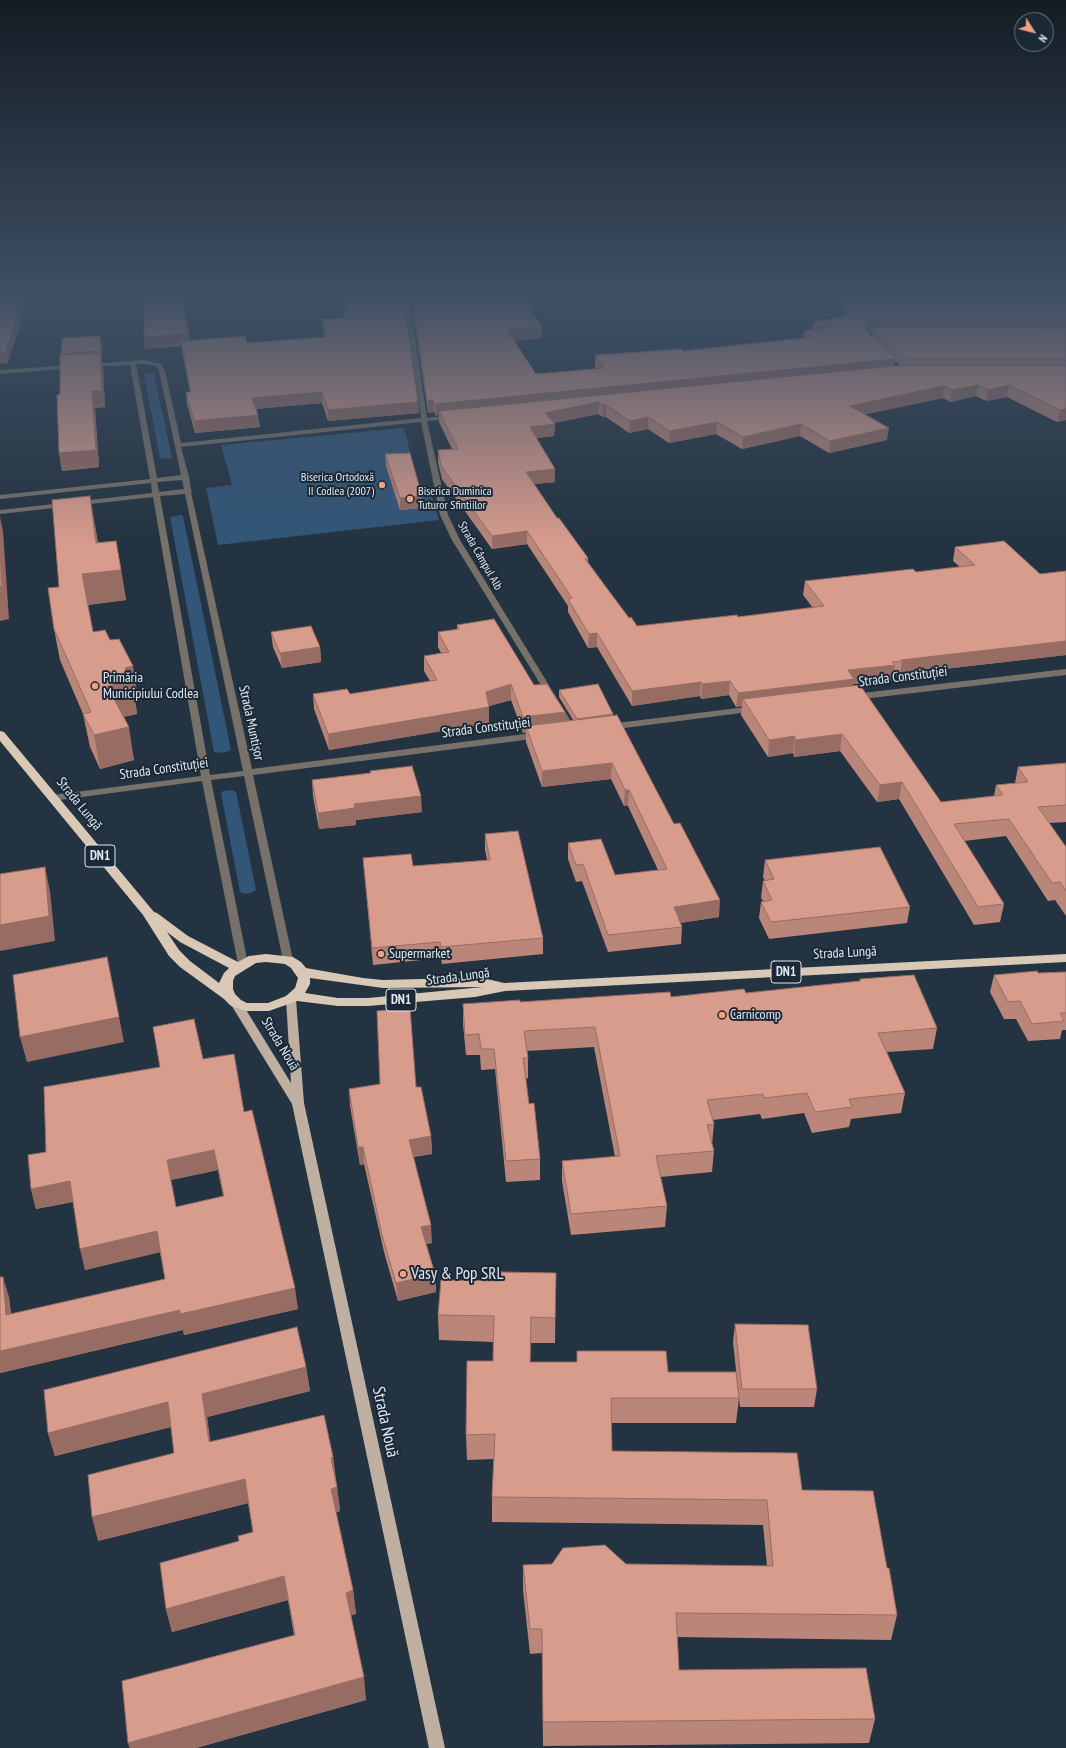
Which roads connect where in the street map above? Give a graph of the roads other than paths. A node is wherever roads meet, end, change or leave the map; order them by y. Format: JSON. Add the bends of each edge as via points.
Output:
{"nodes":[{"id":1,"x":136,"y":383,"type":"edge"},
{"id":2,"x":164,"y":383,"type":"edge"},
{"id":3,"x":419,"y":383,"type":"edge"},
{"id":4,"x":462,"y":416,"type":"edge"},
{"id":5,"x":424,"y":420,"type":"junction"},
{"id":6,"x":178,"y":445,"type":"junction"},
{"id":7,"x":186,"y":477,"type":"junction"},
{"id":8,"x":154,"y":481,"type":"junction"},
{"id":9,"x":189,"y":491,"type":"junction"},
{"id":10,"x":156,"y":495,"type":"junction"},
{"id":11,"x":0,"y":497,"type":"edge"},
{"id":12,"x":0,"y":512,"type":"edge"},
{"id":13,"x":1066,"y":672,"type":"edge"},
{"id":14,"x":847,"y":698,"type":"edge"},
{"id":15,"x":761,"y":708,"type":"edge"},
{"id":16,"x":597,"y":728,"type":"edge"},
{"id":17,"x":573,"y":731,"type":"edge"},
{"id":18,"x":0,"y":734,"type":"edge"},
{"id":19,"x":550,"y":734,"type":"edge"},
{"id":20,"x":248,"y":773,"type":"junction"},
{"id":21,"x":206,"y":778,"type":"junction"},
{"id":22,"x":52,"y":798,"type":"junction"},
{"id":23,"x":148,"y":913,"type":"junction"},
{"id":24,"x":1066,"y":958,"type":"edge"},
{"id":25,"x":288,"y":960,"type":"junction"},
{"id":26,"x":240,"y":965,"type":"junction"},
{"id":27,"x":302,"y":972,"type":"junction"},
{"id":28,"x":505,"y":987,"type":"junction"},
{"id":29,"x":293,"y":998,"type":"junction"},
{"id":30,"x":233,"y":999,"type":"junction"},
{"id":31,"x":298,"y":1103,"type":"junction"},
{"id":32,"x":437,"y":1748,"type":"edge"}],
"edges":[{"from":1,"to":8,"type":"street"},
{"from":2,"to":6,"type":"street","name":"Strada Muntișor"},
{"from":3,"to":5,"type":"street","name":"Strada Câmpul Alb"},
{"from":4,"to":5,"type":"street"},
{"from":5,"to":6,"type":"street"},
{"from":5,"to":17,"type":"street","name":"Strada Câmpul Alb","via":[[444,515],[456,540]]},
{"from":6,"to":7,"type":"street","name":"Strada Muntișor"},
{"from":7,"to":8,"type":"street"},
{"from":7,"to":9,"type":"street","name":"Strada Muntișor"},
{"from":8,"to":10,"type":"street"},
{"from":8,"to":11,"type":"street"},
{"from":9,"to":10,"type":"street"},
{"from":9,"to":20,"type":"street","name":"Strada Muntișor"},
{"from":10,"to":12,"type":"street"},
{"from":10,"to":21,"type":"street"},
{"from":13,"to":14,"type":"street","name":"Strada Constituției"},
{"from":15,"to":16,"type":"street"},
{"from":18,"to":22,"type":"highway","name":"Strada Lungă","number":"DN1"},
{"from":19,"to":20,"type":"street","name":"Strada Constituției"},
{"from":20,"to":21,"type":"street","name":"Strada Constituției"},
{"from":20,"to":25,"type":"street","name":"Strada Muntișor"},
{"from":21,"to":22,"type":"street","name":"Strada Constituției"},
{"from":21,"to":26,"type":"street"},
{"from":22,"to":23,"type":"highway","name":"Strada Lungă","number":"DN1"},
{"from":23,"to":26,"type":"highway","name":"Strada Lungă","number":"DN1","via":[[184,939]]},
{"from":23,"to":30,"type":"highway","name":"Strada Lungă","number":"DN1","via":[[164,940],[185,964]]},
{"from":24,"to":28,"type":"highway","name":"Strada Lungă","number":"DN1"},
{"from":25,"to":26,"type":"highway","via":[[254,959]]},
{"from":25,"to":27,"type":"highway"},
{"from":26,"to":30,"type":"highway","via":[[230,973],[226,981],[226,989]]},
{"from":27,"to":28,"type":"highway","name":"Strada Lungă","number":"DN1","via":[[383,984],[459,982],[487,983]]},
{"from":27,"to":29,"type":"highway","via":[[303,984]]},
{"from":28,"to":29,"type":"highway","name":"Strada Lungă","number":"DN1","via":[[475,994],[368,1002]]},
{"from":29,"to":30,"type":"highway","number":"DN1","via":[[269,1007],[246,1006]]},
{"from":29,"to":31,"type":"main road","name":"Strada Nouă"},
{"from":30,"to":31,"type":"main road","name":"Strada Nouă"},
{"from":31,"to":32,"type":"main road","name":"Strada Nouă"}]}
